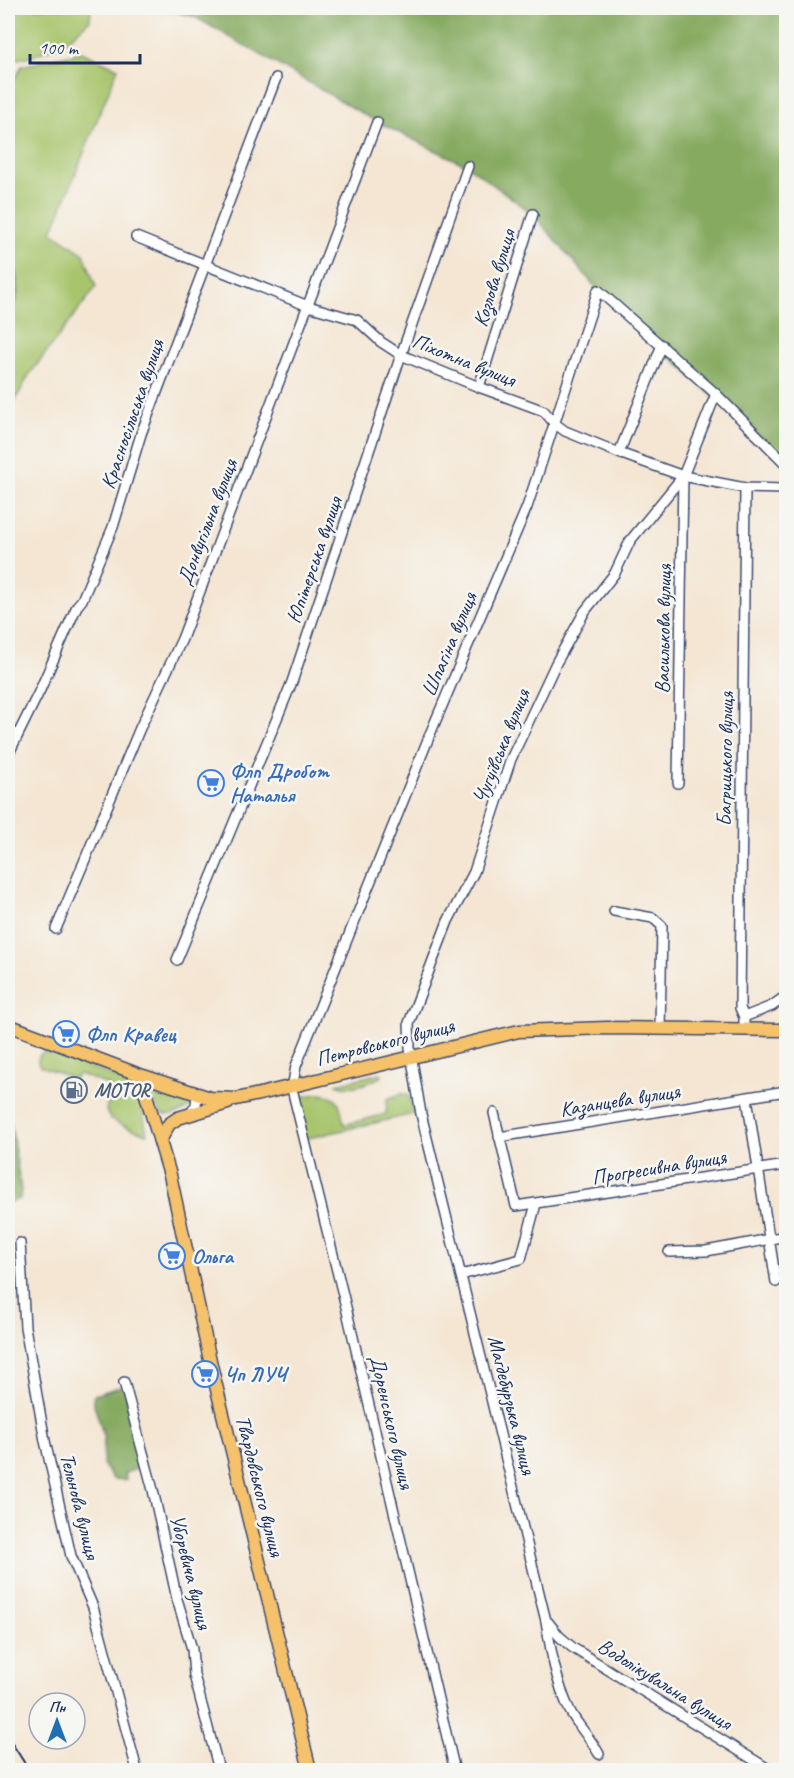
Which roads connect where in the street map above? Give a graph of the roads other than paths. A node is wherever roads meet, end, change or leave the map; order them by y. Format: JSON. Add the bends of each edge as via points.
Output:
{"nodes":[{"id":1,"x":276,"y":78,"type":"dead end"},
{"id":2,"x":377,"y":122,"type":"dead end"},
{"id":3,"x":468,"y":166,"type":"dead end"},
{"id":4,"x":533,"y":214,"type":"dead end"},
{"id":5,"x":136,"y":237,"type":"dead end"},
{"id":6,"x":205,"y":264,"type":"junction"},
{"id":7,"x":308,"y":306,"type":"junction"},
{"id":8,"x":662,"y":345,"type":"junction"},
{"id":9,"x":401,"y":355,"type":"junction"},
{"id":10,"x":479,"y":387,"type":"junction"},
{"id":11,"x":716,"y":394,"type":"junction"},
{"id":12,"x":554,"y":423,"type":"junction"},
{"id":13,"x":619,"y":453,"type":"junction"},
{"id":14,"x":786,"y":464,"type":"edge"},
{"id":15,"x":683,"y":476,"type":"junction"},
{"id":16,"x":746,"y":488,"type":"junction"},
{"id":17,"x":786,"y":489,"type":"edge"},
{"id":18,"x":8,"y":754,"type":"edge"},
{"id":19,"x":678,"y":783,"type":"dead end"},
{"id":20,"x":614,"y":911,"type":"dead end"},
{"id":21,"x":56,"y":929,"type":"dead end"},
{"id":22,"x":177,"y":960,"type":"dead end"},
{"id":23,"x":786,"y":996,"type":"edge"},
{"id":24,"x":744,"y":1023,"type":"junction"},
{"id":25,"x":8,"y":1024,"type":"edge"},
{"id":26,"x":660,"y":1029,"type":"junction"},
{"id":27,"x":786,"y":1030,"type":"edge"},
{"id":28,"x":411,"y":1056,"type":"junction"},
{"id":29,"x":140,"y":1075,"type":"junction"},
{"id":30,"x":292,"y":1086,"type":"junction"},
{"id":31,"x":786,"y":1091,"type":"edge"},
{"id":32,"x":264,"y":1093,"type":"junction"},
{"id":33,"x":197,"y":1094,"type":"junction"},
{"id":34,"x":747,"y":1098,"type":"junction"},
{"id":35,"x":494,"y":1113,"type":"dead end"},
{"id":36,"x":190,"y":1114,"type":"junction"},
{"id":37,"x":499,"y":1137,"type":"junction"},
{"id":38,"x":161,"y":1139,"type":"junction"},
{"id":39,"x":786,"y":1165,"type":"edge"},
{"id":40,"x":757,"y":1170,"type":"junction"},
{"id":41,"x":536,"y":1204,"type":"junction"},
{"id":42,"x":786,"y":1236,"type":"edge"},
{"id":43,"x":770,"y":1238,"type":"junction"},
{"id":44,"x":20,"y":1243,"type":"dead end"},
{"id":45,"x":669,"y":1252,"type":"dead end"},
{"id":46,"x":461,"y":1275,"type":"junction"},
{"id":47,"x":776,"y":1282,"type":"dead end"},
{"id":48,"x":124,"y":1382,"type":"dead end"},
{"id":49,"x":546,"y":1620,"type":"junction"},
{"id":50,"x":599,"y":1754,"type":"dead end"},
{"id":51,"x":454,"y":1767,"type":"dead end"},
{"id":52,"x":137,"y":1770,"type":"edge"},
{"id":53,"x":219,"y":1770,"type":"edge"},
{"id":54,"x":310,"y":1770,"type":"edge"},
{"id":55,"x":770,"y":1770,"type":"edge"}],
"edges":[{"from":1,"to":6,"type":"street","name":"Красносільська вулиця"},
{"from":2,"to":7,"type":"street","name":"Донвугільна вулиця"},
{"from":3,"to":9,"type":"street","name":"Юпітерська вулиця"},
{"from":4,"to":10,"type":"street","name":"Козлова вулиця"},
{"from":5,"to":6,"type":"street","name":"Піхотна вулиця"},
{"from":6,"to":7,"type":"street","name":"Піхотна вулиця"},
{"from":6,"to":18,"type":"street","name":"Красносільська вулиця","via":[[141,434],[113,527]]},
{"from":7,"to":9,"type":"street","name":"Піхотна вулиця","via":[[357,320]]},
{"from":7,"to":21,"type":"street","name":"Донвугільна вулиця","via":[[182,639],[140,728]]},
{"from":8,"to":11,"type":"street","name":"Шпагіна вулиця"},
{"from":8,"to":12,"type":"street","name":"Шпагіна вулиця","via":[[598,290]]},
{"from":8,"to":13,"type":"street"},
{"from":9,"to":10,"type":"street","name":"Піхотна вулиця"},
{"from":9,"to":22,"type":"street","name":"Юпітерська вулиця","via":[[292,682]]},
{"from":10,"to":12,"type":"street","name":"Піхотна вулиця","via":[[544,411]]},
{"from":11,"to":14,"type":"street","name":"Шпагіна вулиця"},
{"from":11,"to":15,"type":"street"},
{"from":12,"to":13,"type":"street","name":"Піхотна вулиця"},
{"from":12,"to":30,"type":"street","name":"Шпагіна вулиця","via":[[527,507],[433,727],[296,1066]]},
{"from":13,"to":15,"type":"street","name":"Піхотна вулиця"},
{"from":15,"to":16,"type":"street","name":"Піхотна вулиця"},
{"from":15,"to":19,"type":"street","name":"Василькова вулиця"},
{"from":15,"to":28,"type":"street","name":"Чугуївська вулиця","via":[[630,541],[615,573],[585,611],[556,663],[511,759],[474,872],[448,921],[409,1023]]},
{"from":16,"to":17,"type":"street","name":"Піхотна вулиця"},
{"from":16,"to":24,"type":"street","name":"Багрицького вулиця","via":[[740,1008]]},
{"from":20,"to":26,"type":"street","via":[[653,918],[662,926]]},
{"from":23,"to":24,"type":"street"},
{"from":24,"to":26,"type":"main road","name":"Петровського вулиця"},
{"from":24,"to":27,"type":"main road","name":"Петровського вулиця"},
{"from":25,"to":29,"type":"main road","name":"Петровського вулиця"},
{"from":26,"to":28,"type":"main road","name":"Петровського вулиця","via":[[519,1031]]},
{"from":28,"to":30,"type":"main road","name":"Петровського вулиця"},
{"from":28,"to":46,"type":"street","name":"Магдебурзька вулиця","via":[[421,1114]]},
{"from":29,"to":33,"type":"main road","name":"Петровського вулиця"},
{"from":29,"to":38,"type":"main road","name":"Твардовського вулиця"},
{"from":30,"to":32,"type":"main road","name":"Петровського вулиця"},
{"from":30,"to":51,"type":"street","name":"Доренського вулиця"},
{"from":31,"to":34,"type":"street","name":"Казанцева вулиця"},
{"from":32,"to":33,"type":"main road","name":"Петровського вулиця","via":[[223,1100]]},
{"from":32,"to":36,"type":"main road"},
{"from":33,"to":36,"type":"street"},
{"from":34,"to":37,"type":"street","name":"Казанцева вулиця"},
{"from":34,"to":40,"type":"street"},
{"from":35,"to":37,"type":"street","name":"Прогресивна вулиця"},
{"from":36,"to":38,"type":"main road","via":[[170,1124]]},
{"from":37,"to":41,"type":"street","name":"Прогресивна вулиця","via":[[516,1206]]},
{"from":38,"to":54,"type":"main road","name":"Твардовського вулиця","via":[[211,1365]]},
{"from":39,"to":40,"type":"street","name":"Прогресивна вулиця"},
{"from":40,"to":41,"type":"street","name":"Прогресивна вулиця"},
{"from":40,"to":43,"type":"street"},
{"from":41,"to":46,"type":"street","via":[[521,1259]]},
{"from":42,"to":43,"type":"street"},
{"from":43,"to":45,"type":"street","via":[[706,1251]]},
{"from":43,"to":47,"type":"street"},
{"from":44,"to":52,"type":"street","name":"Тельнова вулиця","via":[[25,1327],[45,1441],[71,1556],[93,1607]]},
{"from":46,"to":49,"type":"street","name":"Магдебурзька вулиця"},
{"from":48,"to":53,"type":"street","name":"Уборевича вулиця"},
{"from":49,"to":50,"type":"street","name":"Магдебурзька вулиця","via":[[571,1714]]},
{"from":49,"to":55,"type":"street","name":"Водолікувальна вулиця","via":[[573,1648]]}]}
